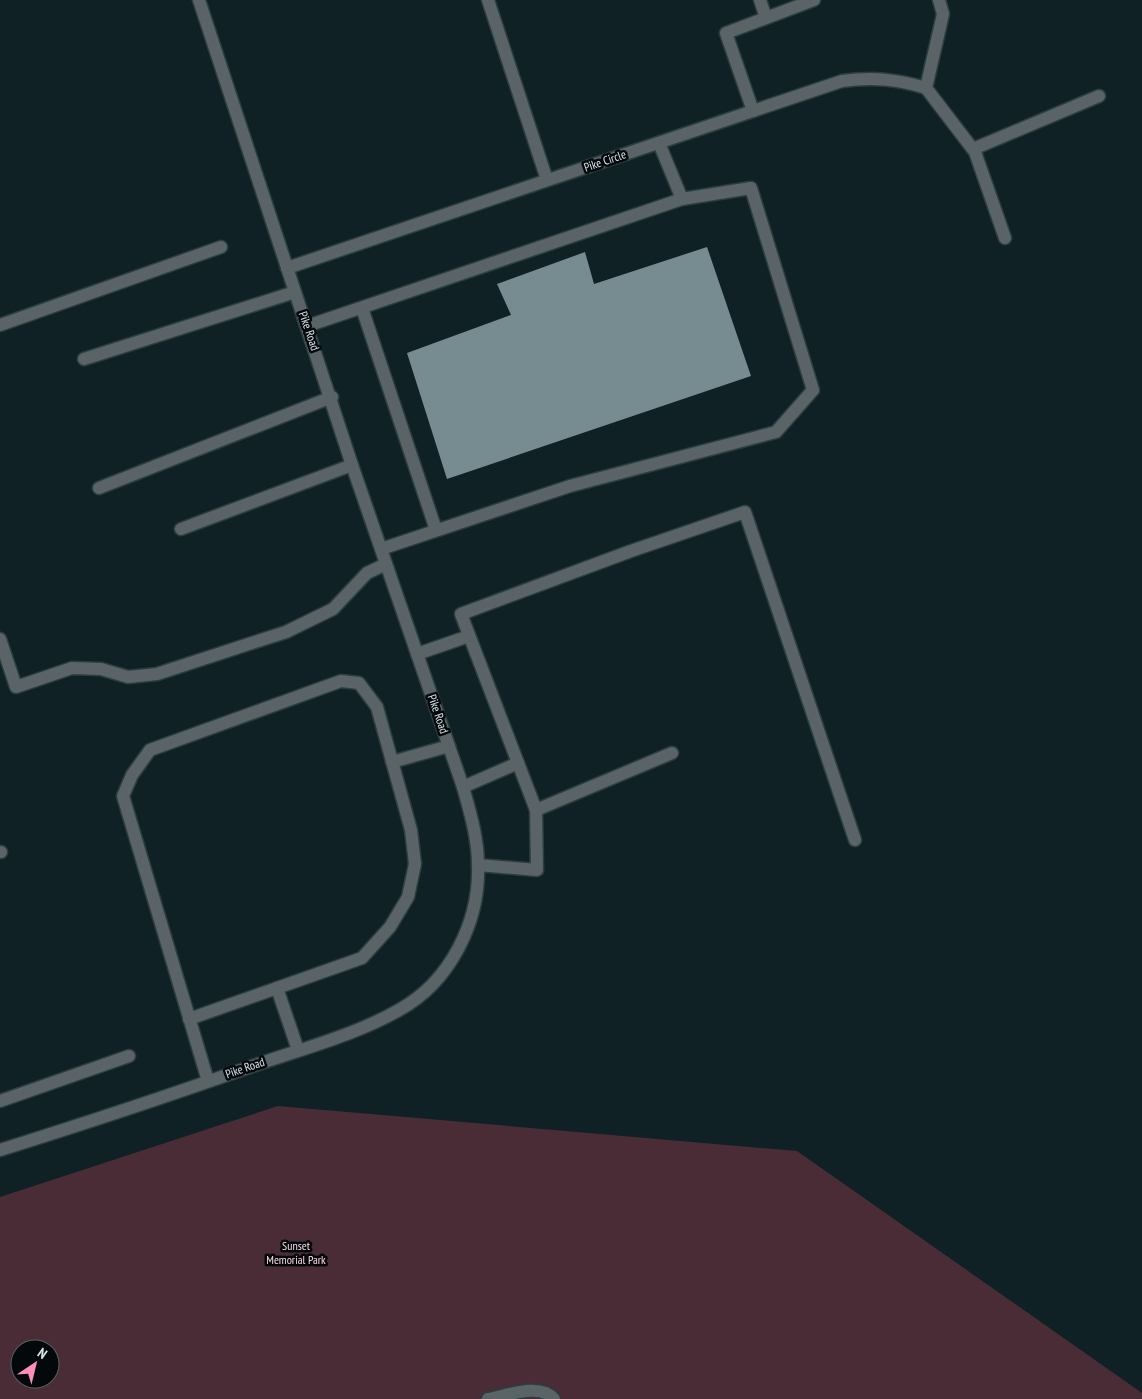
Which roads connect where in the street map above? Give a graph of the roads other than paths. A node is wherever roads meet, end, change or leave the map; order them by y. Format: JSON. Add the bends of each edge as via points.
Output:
{"nodes":[{"id":1,"x":199,"y":0,"type":"edge"},
{"id":2,"x":488,"y":0,"type":"edge"},
{"id":3,"x":760,"y":0,"type":"edge"},
{"id":4,"x":814,"y":0,"type":"edge"},
{"id":5,"x":939,"y":0,"type":"edge"},
{"id":6,"x":766,"y":18,"type":"junction"},
{"id":7,"x":926,"y":88,"type":"junction"},
{"id":8,"x":1099,"y":96,"type":"dead end"},
{"id":9,"x":753,"y":111,"type":"junction"},
{"id":10,"x":659,"y":143,"type":"junction"},
{"id":11,"x":973,"y":149,"type":"junction"},
{"id":12,"x":547,"y":180,"type":"junction"},
{"id":13,"x":682,"y":200,"type":"junction"},
{"id":14,"x":1005,"y":238,"type":"dead end"},
{"id":15,"x":221,"y":247,"type":"dead end"},
{"id":16,"x":287,"y":268,"type":"junction"},
{"id":17,"x":295,"y":292,"type":"junction"},
{"id":18,"x":362,"y":308,"type":"junction"},
{"id":19,"x":0,"y":325,"type":"edge"},
{"id":20,"x":307,"y":326,"type":"junction"},
{"id":21,"x":84,"y":359,"type":"dead end"},
{"id":22,"x":332,"y":397,"type":"junction"},
{"id":23,"x":352,"y":465,"type":"junction"},
{"id":24,"x":99,"y":488,"type":"dead end"},
{"id":25,"x":181,"y":528,"type":"dead end"},
{"id":26,"x":436,"y":530,"type":"junction"},
{"id":27,"x":381,"y":549,"type":"junction"},
{"id":28,"x":386,"y":564,"type":"junction"},
{"id":29,"x":469,"y":636,"type":"junction"},
{"id":30,"x":0,"y":639,"type":"edge"},
{"id":31,"x":417,"y":654,"type":"junction"},
{"id":32,"x":449,"y":746,"type":"junction"},
{"id":33,"x":672,"y":753,"type":"dead end"},
{"id":34,"x":392,"y":762,"type":"junction"},
{"id":35,"x":518,"y":762,"type":"junction"},
{"id":36,"x":463,"y":787,"type":"junction"},
{"id":37,"x":536,"y":810,"type":"junction"},
{"id":38,"x":855,"y":840,"type":"dead end"},
{"id":39,"x":478,"y":864,"type":"junction"},
{"id":40,"x":277,"y":988,"type":"junction"},
{"id":41,"x":189,"y":1018,"type":"junction"},
{"id":42,"x":298,"y":1050,"type":"junction"},
{"id":43,"x":130,"y":1056,"type":"dead end"},
{"id":44,"x":208,"y":1081,"type":"junction"},
{"id":45,"x":0,"y":1101,"type":"edge"},
{"id":46,"x":0,"y":1150,"type":"edge"},
{"id":47,"x":488,"y":1399,"type":"edge"},
{"id":48,"x":554,"y":1399,"type":"edge"}],
"edges":[{"from":1,"to":16,"type":"street","name":"Pike Road"},
{"from":2,"to":12,"type":"street"},
{"from":3,"to":6,"type":"street"},
{"from":4,"to":6,"type":"street"},
{"from":5,"to":7,"type":"street","via":[[943,14]]},
{"from":6,"to":9,"type":"street","via":[[726,33]]},
{"from":7,"to":9,"type":"street","name":"Pike Circle","via":[[896,79],[869,77],[842,81]]},
{"from":7,"to":11,"type":"street"},
{"from":8,"to":11,"type":"street"},
{"from":9,"to":10,"type":"street","name":"Pike Circle"},
{"from":10,"to":12,"type":"street","name":"Pike Circle"},
{"from":10,"to":13,"type":"street"},
{"from":11,"to":14,"type":"street"},
{"from":12,"to":16,"type":"street","name":"Pike Circle"},
{"from":13,"to":18,"type":"street"},
{"from":13,"to":26,"type":"street","via":[[751,188],[813,390],[776,432],[570,486]]},
{"from":15,"to":19,"type":"street"},
{"from":16,"to":17,"type":"street","name":"Pike Road"},
{"from":17,"to":20,"type":"street","name":"Pike Road"},
{"from":17,"to":21,"type":"street"},
{"from":18,"to":20,"type":"street"},
{"from":18,"to":26,"type":"street"},
{"from":20,"to":22,"type":"street","name":"Pike Road"},
{"from":22,"to":23,"type":"street","name":"Pike Road"},
{"from":22,"to":24,"type":"street"},
{"from":23,"to":25,"type":"street"},
{"from":23,"to":27,"type":"street","name":"Pike Road"},
{"from":26,"to":27,"type":"street"},
{"from":27,"to":28,"type":"street","name":"Pike Road"},
{"from":28,"to":30,"type":"street","via":[[367,573],[333,609],[313,620],[157,674],[128,677],[101,669],[72,668],[16,686]]},
{"from":28,"to":31,"type":"street","name":"Pike Road"},
{"from":29,"to":31,"type":"street"},
{"from":29,"to":35,"type":"street"},
{"from":29,"to":38,"type":"street","via":[[461,614],[744,512]]},
{"from":31,"to":32,"type":"street","name":"Pike Road"},
{"from":32,"to":34,"type":"street"},
{"from":32,"to":36,"type":"street","name":"Pike Road"},
{"from":33,"to":37,"type":"street"},
{"from":34,"to":40,"type":"street","via":[[411,830],[415,864],[408,897],[390,927],[362,958]]},
{"from":34,"to":41,"type":"street","via":[[377,707],[359,683],[340,681],[150,750],[132,775],[123,796]]},
{"from":35,"to":36,"type":"street"},
{"from":35,"to":37,"type":"street"},
{"from":36,"to":39,"type":"street","name":"Pike Road","via":[[475,831]]},
{"from":37,"to":39,"type":"street","via":[[536,870]]},
{"from":39,"to":42,"type":"street","name":"Pike Road","via":[[476,900],[467,933],[450,962],[428,989],[400,1010]]},
{"from":40,"to":41,"type":"street"},
{"from":40,"to":42,"type":"street"},
{"from":41,"to":44,"type":"street"},
{"from":42,"to":44,"type":"street","name":"Pike Road"},
{"from":43,"to":45,"type":"street"},
{"from":44,"to":46,"type":"street","name":"Pike Road"},
{"from":47,"to":48,"type":"street","via":[[542,1391]]}]}
